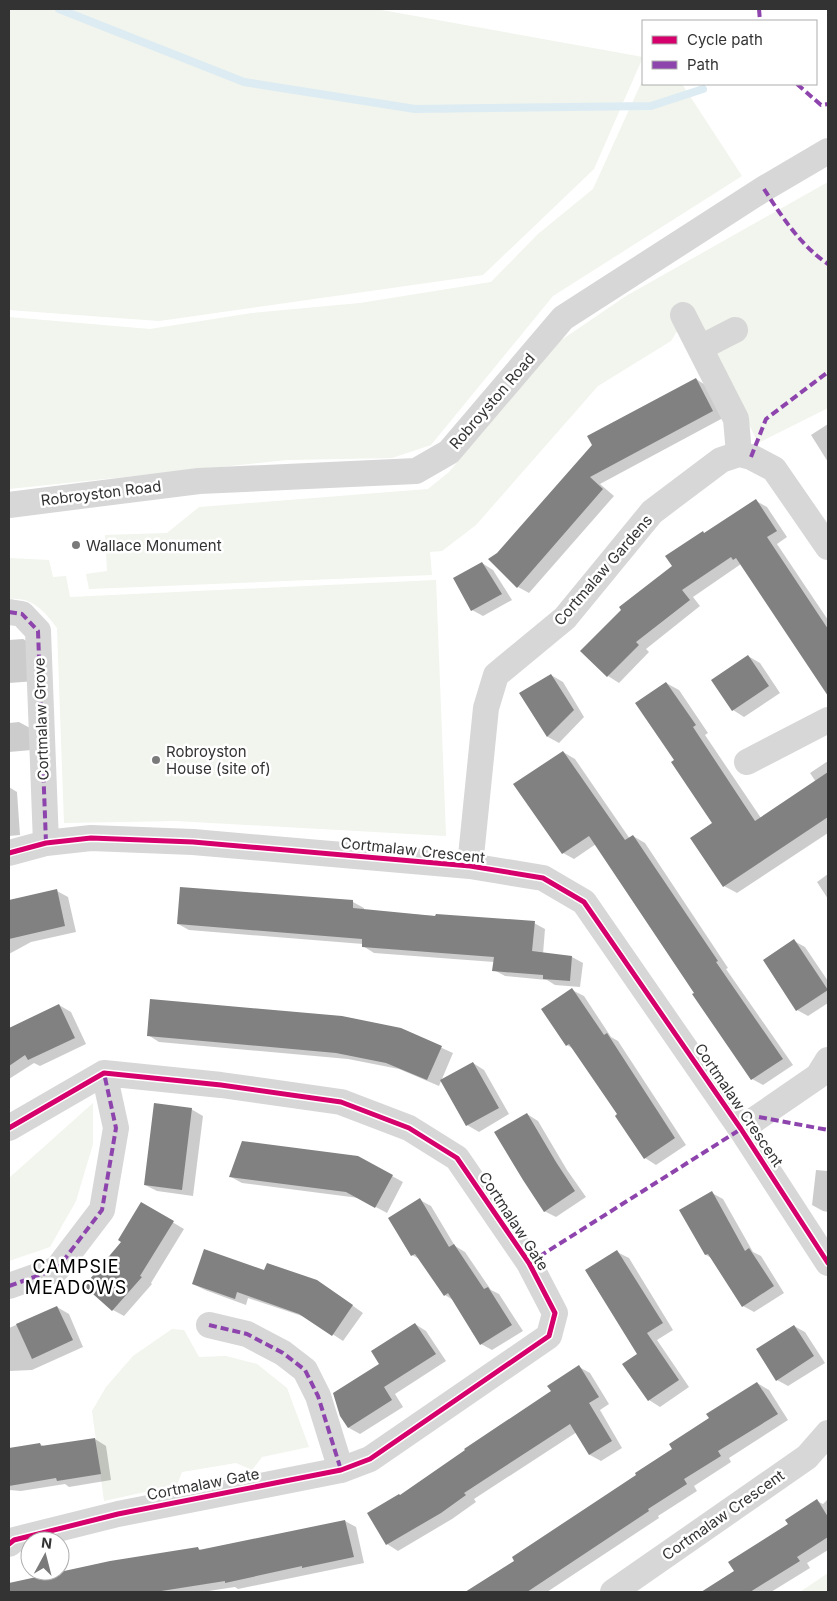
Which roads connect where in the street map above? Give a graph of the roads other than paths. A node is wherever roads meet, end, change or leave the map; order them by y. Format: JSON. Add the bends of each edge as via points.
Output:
{"nodes":[{"id":1,"x":828,"y":151,"type":"edge"},
{"id":2,"x":683,"y":315,"type":"dead end"},
{"id":3,"x":735,"y":330,"type":"dead end"},
{"id":4,"x":700,"y":348,"type":"junction"},
{"id":5,"x":739,"y":454,"type":"junction"},
{"id":6,"x":9,"y":504,"type":"edge"},
{"id":7,"x":828,"y":547,"type":"edge"},
{"id":8,"x":9,"y":612,"type":"edge"},
{"id":9,"x":828,"y":720,"type":"edge"},
{"id":10,"x":747,"y":762,"type":"dead end"},
{"id":11,"x":46,"y":843,"type":"junction"},
{"id":12,"x":9,"y":853,"type":"edge"},
{"id":13,"x":470,"y":866,"type":"junction"},
{"id":14,"x":828,"y":1060,"type":"edge"},
{"id":15,"x":104,"y":1073,"type":"junction"},
{"id":16,"x":9,"y":1128,"type":"edge"},
{"id":17,"x":741,"y":1129,"type":"junction"},
{"id":18,"x":828,"y":1263,"type":"edge"},
{"id":19,"x":9,"y":1286,"type":"edge"},
{"id":20,"x":209,"y":1325,"type":"dead end"},
{"id":21,"x":828,"y":1433,"type":"edge"},
{"id":22,"x":341,"y":1470,"type":"junction"},
{"id":23,"x":9,"y":1544,"type":"edge"},
{"id":24,"x":613,"y":1592,"type":"edge"}],
"edges":[{"from":1,"to":6,"type":"street","name":"Robroyston Road","via":[[563,318],[449,452],[416,471],[199,481]]},
{"from":2,"to":4,"type":"street"},
{"from":3,"to":4,"type":"street"},
{"from":4,"to":5,"type":"street","via":[[736,419]]},
{"from":5,"to":7,"type":"street","via":[[774,469]]},
{"from":5,"to":13,"type":"street","name":"Cortmalaw Gardens","via":[[721,460],[652,512],[565,618],[496,675],[486,708]]},
{"from":8,"to":11,"type":"street","name":"Cortmalaw Grove","via":[[22,614],[38,630]]},
{"from":9,"to":10,"type":"street"},
{"from":11,"to":12,"type":"street","name":"Cortmalaw Crescent"},
{"from":11,"to":13,"type":"street","name":"Cortmalaw Crescent","via":[[91,838],[193,842]]},
{"from":13,"to":17,"type":"street","name":"Cortmalaw Crescent","via":[[543,878],[584,902]]},
{"from":14,"to":17,"type":"street","via":[[818,1076]]},
{"from":15,"to":16,"type":"street"},
{"from":15,"to":19,"type":"street","via":[[116,1128],[102,1210],[57,1269]]},
{"from":15,"to":22,"type":"street","name":"Cortmalaw Gate","via":[[341,1102],[409,1128],[457,1158],[529,1262],[555,1313],[549,1336],[370,1460]]},
{"from":17,"to":18,"type":"street","name":"Cortmalaw Crescent"},
{"from":20,"to":22,"type":"street","via":[[247,1334],[283,1353],[305,1370],[318,1396]]},
{"from":21,"to":24,"type":"street","name":"Cortmalaw Crescent","via":[[808,1457]]},
{"from":22,"to":23,"type":"street","name":"Cortmalaw Gate","via":[[118,1514],[14,1540]]}]}
